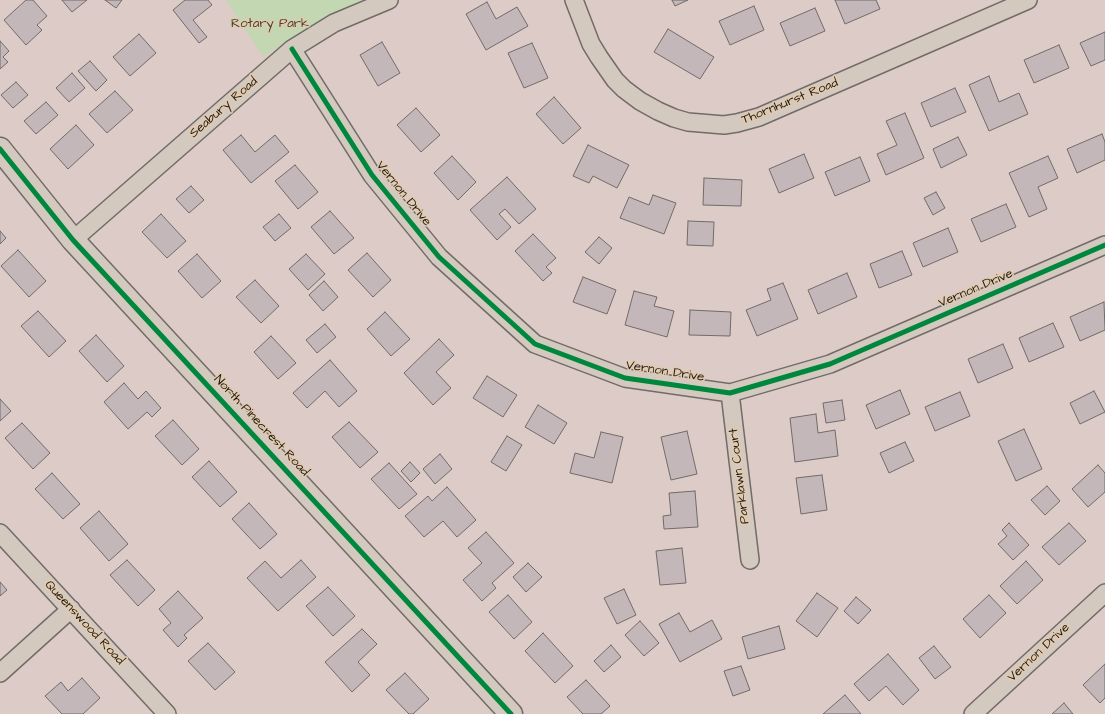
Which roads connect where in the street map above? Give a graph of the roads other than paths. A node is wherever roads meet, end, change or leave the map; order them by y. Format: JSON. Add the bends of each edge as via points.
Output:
{"nodes":[{"id":1,"x":389,"y":0,"type":"edge"},
{"id":2,"x":574,"y":0,"type":"edge"},
{"id":3,"x":1028,"y":0,"type":"edge"},
{"id":4,"x":292,"y":49,"type":"junction"},
{"id":5,"x":0,"y":148,"type":"edge"},
{"id":6,"x":73,"y":240,"type":"junction"},
{"id":7,"x":1105,"y":245,"type":"edge"},
{"id":8,"x":730,"y":393,"type":"junction"},
{"id":9,"x":0,"y":533,"type":"edge"},
{"id":10,"x":750,"y":560,"type":"dead end"},
{"id":11,"x":1105,"y":592,"type":"edge"},
{"id":12,"x":71,"y":609,"type":"junction"},
{"id":13,"x":0,"y":674,"type":"edge"},
{"id":14,"x":167,"y":714,"type":"edge"},
{"id":15,"x":511,"y":714,"type":"edge"},
{"id":16,"x":973,"y":714,"type":"edge"}],
"edges":[{"from":1,"to":4,"type":"street","name":"Seabury Road","via":[[334,23]]},
{"from":2,"to":3,"type":"street","name":"Thornhurst Road","via":[[599,57],[624,89],[640,101],[674,118],[688,122],[724,125],[759,117]]},
{"from":4,"to":6,"type":"street","name":"Seabury Road"},
{"from":4,"to":8,"type":"street","name":"Vernon Drive","via":[[372,176],[440,257],[535,344],[625,378]]},
{"from":5,"to":6,"type":"street","name":"North Pinecrest Road"},
{"from":6,"to":15,"type":"street","name":"North Pinecrest Road"},
{"from":7,"to":8,"type":"street","name":"Vernon Drive","via":[[830,364]]},
{"from":8,"to":10,"type":"street","name":"Parklawn Court"},
{"from":9,"to":12,"type":"street","name":"Queenswood Road"},
{"from":11,"to":16,"type":"street","name":"Vernon Drive"},
{"from":12,"to":13,"type":"street"},
{"from":12,"to":14,"type":"street","name":"Queenswood Road"}]}
